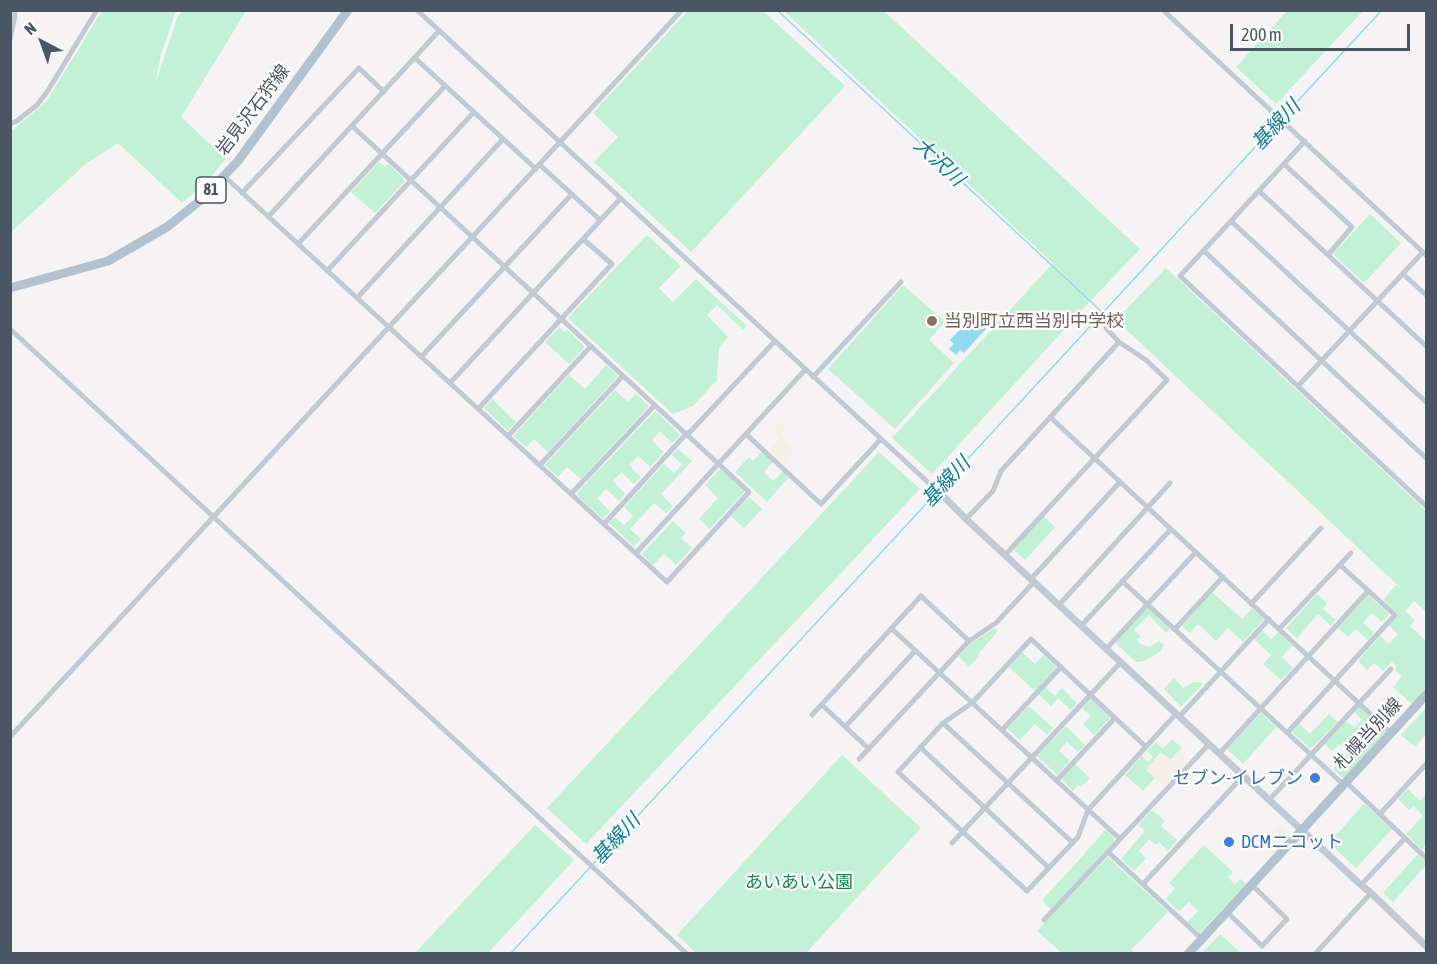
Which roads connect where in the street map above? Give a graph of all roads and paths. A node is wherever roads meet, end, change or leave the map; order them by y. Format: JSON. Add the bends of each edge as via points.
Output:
{"nodes":[{"id":1,"x":14,"y":10,"type":"edge"},
{"id":2,"x":97,"y":10,"type":"edge"},
{"id":3,"x":348,"y":10,"type":"edge"},
{"id":4,"x":417,"y":10,"type":"edge"},
{"id":5,"x":682,"y":10,"type":"edge"},
{"id":6,"x":1163,"y":10,"type":"edge"},
{"id":7,"x":439,"y":31,"type":"junction"},
{"id":8,"x":10,"y":39,"type":"edge"},
{"id":9,"x":415,"y":58,"type":"junction"},
{"id":10,"x":445,"y":86,"type":"junction"},
{"id":11,"x":384,"y":92,"type":"junction"},
{"id":12,"x":474,"y":112,"type":"junction"},
{"id":13,"x":10,"y":124,"type":"edge"},
{"id":14,"x":352,"y":126,"type":"junction"},
{"id":15,"x":503,"y":139,"type":"junction"},
{"id":16,"x":1305,"y":141,"type":"junction"},
{"id":17,"x":560,"y":143,"type":"junction"},
{"id":18,"x":382,"y":154,"type":"junction"},
{"id":19,"x":1284,"y":164,"type":"junction"},
{"id":20,"x":538,"y":167,"type":"junction"},
{"id":21,"x":224,"y":176,"type":"junction"},
{"id":22,"x":411,"y":180,"type":"junction"},
{"id":23,"x":1259,"y":191,"type":"junction"},
{"id":24,"x":242,"y":193,"type":"junction"},
{"id":25,"x":572,"y":194,"type":"junction"},
{"id":26,"x":620,"y":198,"type":"junction"},
{"id":27,"x":440,"y":207,"type":"junction"},
{"id":28,"x":268,"y":217,"type":"junction"},
{"id":29,"x":600,"y":220,"type":"junction"},
{"id":30,"x":1231,"y":221,"type":"junction"},
{"id":31,"x":472,"y":237,"type":"junction"},
{"id":32,"x":583,"y":239,"type":"junction"},
{"id":33,"x":298,"y":244,"type":"junction"},
{"id":34,"x":1204,"y":251,"type":"junction"},
{"id":35,"x":1425,"y":254,"type":"edge"},
{"id":36,"x":1328,"y":255,"type":"junction"},
{"id":37,"x":505,"y":267,"type":"junction"},
{"id":38,"x":327,"y":271,"type":"junction"},
{"id":39,"x":1403,"y":274,"type":"junction"},
{"id":40,"x":901,"y":282,"type":"dead end"},
{"id":41,"x":10,"y":288,"type":"edge"},
{"id":42,"x":533,"y":293,"type":"junction"},
{"id":43,"x":1426,"y":296,"type":"edge"},
{"id":44,"x":357,"y":298,"type":"junction"},
{"id":45,"x":1378,"y":301,"type":"junction"},
{"id":46,"x":561,"y":319,"type":"junction"},
{"id":47,"x":389,"y":327,"type":"junction"},
{"id":48,"x":1106,"y":328,"type":"dead end"},
{"id":49,"x":10,"y":329,"type":"edge"},
{"id":50,"x":1350,"y":331,"type":"junction"},
{"id":51,"x":775,"y":341,"type":"junction"},
{"id":52,"x":1119,"y":342,"type":"junction"},
{"id":53,"x":591,"y":346,"type":"junction"},
{"id":54,"x":1426,"y":346,"type":"edge"},
{"id":55,"x":421,"y":357,"type":"junction"},
{"id":56,"x":1322,"y":361,"type":"junction"},
{"id":57,"x":805,"y":370,"type":"junction"},
{"id":58,"x":623,"y":376,"type":"junction"},
{"id":59,"x":813,"y":377,"type":"junction"},
{"id":60,"x":450,"y":383,"type":"junction"},
{"id":61,"x":1298,"y":386,"type":"junction"},
{"id":62,"x":1426,"y":402,"type":"edge"},
{"id":63,"x":655,"y":405,"type":"junction"},
{"id":64,"x":478,"y":409,"type":"junction"},
{"id":65,"x":1050,"y":417,"type":"junction"},
{"id":66,"x":686,"y":434,"type":"junction"},
{"id":67,"x":746,"y":434,"type":"junction"},
{"id":68,"x":508,"y":436,"type":"junction"},
{"id":69,"x":880,"y":439,"type":"junction"},
{"id":70,"x":1094,"y":458,"type":"junction"},
{"id":71,"x":1426,"y":458,"type":"edge"},
{"id":72,"x":718,"y":464,"type":"junction"},
{"id":73,"x":540,"y":465,"type":"junction"},
{"id":74,"x":1120,"y":482,"type":"junction"},
{"id":75,"x":1170,"y":483,"type":"dead end"},
{"id":76,"x":571,"y":494,"type":"junction"},
{"id":77,"x":945,"y":498,"type":"joint"},
{"id":78,"x":1425,"y":502,"type":"edge"},
{"id":79,"x":1148,"y":508,"type":"junction"},
{"id":80,"x":214,"y":516,"type":"junction"},
{"id":81,"x":966,"y":519,"type":"junction"},
{"id":82,"x":604,"y":524,"type":"junction"},
{"id":83,"x":1321,"y":528,"type":"dead end"},
{"id":84,"x":1171,"y":529,"type":"junction"},
{"id":85,"x":1196,"y":552,"type":"junction"},
{"id":86,"x":636,"y":553,"type":"junction"},
{"id":87,"x":1351,"y":553,"type":"dead end"},
{"id":88,"x":1005,"y":555,"type":"junction"},
{"id":89,"x":1340,"y":565,"type":"junction"},
{"id":90,"x":1222,"y":577,"type":"junction"},
{"id":91,"x":1032,"y":580,"type":"junction"},
{"id":92,"x":1122,"y":581,"type":"junction"},
{"id":93,"x":1368,"y":591,"type":"junction"},
{"id":94,"x":1251,"y":603,"type":"junction"},
{"id":95,"x":1148,"y":604,"type":"junction"},
{"id":96,"x":1059,"y":605,"type":"junction"},
{"id":97,"x":1269,"y":619,"type":"junction"},
{"id":98,"x":1081,"y":626,"type":"junction"},
{"id":99,"x":892,"y":629,"type":"junction"},
{"id":100,"x":1175,"y":629,"type":"junction"},
{"id":101,"x":1279,"y":629,"type":"junction"},
{"id":102,"x":969,"y":641,"type":"junction"},
{"id":103,"x":1106,"y":649,"type":"junction"},
{"id":104,"x":915,"y":651,"type":"junction"},
{"id":105,"x":1308,"y":656,"type":"junction"},
{"id":106,"x":1120,"y":662,"type":"junction"},
{"id":107,"x":1061,"y":667,"type":"junction"},
{"id":108,"x":1391,"y":669,"type":"dead end"},
{"id":109,"x":1220,"y":671,"type":"junction"},
{"id":110,"x":939,"y":673,"type":"junction"},
{"id":111,"x":1335,"y":681,"type":"junction"},
{"id":112,"x":1090,"y":695,"type":"junction"},
{"id":113,"x":1425,"y":701,"type":"edge"},
{"id":114,"x":972,"y":703,"type":"junction"},
{"id":115,"x":1359,"y":703,"type":"junction"},
{"id":116,"x":822,"y":705,"type":"junction"},
{"id":117,"x":1260,"y":708,"type":"junction"},
{"id":118,"x":812,"y":715,"type":"dead end"},
{"id":119,"x":1178,"y":715,"type":"junction"},
{"id":120,"x":1115,"y":718,"type":"junction"},
{"id":121,"x":943,"y":723,"type":"junction"},
{"id":122,"x":845,"y":727,"type":"junction"},
{"id":123,"x":1002,"y":730,"type":"junction"},
{"id":124,"x":1287,"y":733,"type":"junction"},
{"id":125,"x":1391,"y":733,"type":"junction"},
{"id":126,"x":10,"y":737,"type":"edge"},
{"id":127,"x":1209,"y":744,"type":"junction"},
{"id":128,"x":920,"y":747,"type":"junction"},
{"id":129,"x":1146,"y":747,"type":"junction"},
{"id":130,"x":869,"y":749,"type":"junction"},
{"id":131,"x":1220,"y":754,"type":"junction"},
{"id":132,"x":1311,"y":755,"type":"junction"},
{"id":133,"x":1032,"y":758,"type":"junction"},
{"id":134,"x":859,"y":759,"type":"dead end"},
{"id":135,"x":1426,"y":764,"type":"edge"},
{"id":136,"x":1243,"y":776,"type":"junction"},
{"id":137,"x":1056,"y":781,"type":"junction"},
{"id":138,"x":1008,"y":783,"type":"junction"},
{"id":139,"x":1345,"y":784,"type":"junction"},
{"id":140,"x":1269,"y":800,"type":"junction"},
{"id":141,"x":985,"y":808,"type":"junction"},
{"id":142,"x":1088,"y":810,"type":"junction"},
{"id":143,"x":1380,"y":814,"type":"junction"},
{"id":144,"x":1302,"y":830,"type":"junction"},
{"id":145,"x":963,"y":832,"type":"junction"},
{"id":146,"x":1405,"y":838,"type":"junction"},
{"id":147,"x":1120,"y":839,"type":"junction"},
{"id":148,"x":952,"y":843,"type":"dead end"},
{"id":149,"x":1073,"y":843,"type":"junction"},
{"id":150,"x":1108,"y":852,"type":"junction"},
{"id":151,"x":1426,"y":858,"type":"edge"},
{"id":152,"x":1049,"y":868,"type":"junction"},
{"id":153,"x":1143,"y":884,"type":"junction"},
{"id":154,"x":1252,"y":885,"type":"junction"},
{"id":155,"x":1361,"y":885,"type":"junction"},
{"id":156,"x":1371,"y":892,"type":"junction"},
{"id":157,"x":1227,"y":912,"type":"junction"},
{"id":158,"x":1044,"y":920,"type":"dead end"},
{"id":159,"x":1202,"y":939,"type":"junction"},
{"id":160,"x":1426,"y":946,"type":"edge"},
{"id":161,"x":687,"y":954,"type":"edge"},
{"id":162,"x":1188,"y":954,"type":"edge"},
{"id":163,"x":1315,"y":954,"type":"edge"}],
"edges":[{"from":1,"to":8,"type":"street"},
{"from":2,"to":13,"type":"street","via":[[47,92],[37,105]]},
{"from":3,"to":21,"type":"main road","name":"岩見沢石狩線","number":"81"},
{"from":4,"to":7,"type":"street"},
{"from":5,"to":17,"type":"street"},
{"from":6,"to":16,"type":"street"},
{"from":7,"to":9,"type":"street"},
{"from":7,"to":17,"type":"street"},
{"from":9,"to":10,"type":"street"},
{"from":9,"to":11,"type":"street"},
{"from":10,"to":12,"type":"street"},
{"from":10,"to":18,"type":"street"},
{"from":11,"to":14,"type":"street"},
{"from":11,"to":24,"type":"street","via":[[359,68]]},
{"from":12,"to":15,"type":"street"},
{"from":12,"to":22,"type":"street"},
{"from":14,"to":18,"type":"street"},
{"from":14,"to":28,"type":"street"},
{"from":15,"to":20,"type":"street"},
{"from":15,"to":27,"type":"street"},
{"from":16,"to":19,"type":"street"},
{"from":16,"to":35,"type":"street"},
{"from":17,"to":20,"type":"street"},
{"from":17,"to":26,"type":"street"},
{"from":18,"to":22,"type":"street"},
{"from":18,"to":33,"type":"street"},
{"from":19,"to":23,"type":"street"},
{"from":19,"to":36,"type":"street","via":[[1352,227]]},
{"from":20,"to":25,"type":"street"},
{"from":20,"to":31,"type":"street"},
{"from":21,"to":24,"type":"street"},
{"from":21,"to":41,"type":"main road","name":"岩見沢石狩線","number":"81","via":[[167,227],[108,261]]},
{"from":22,"to":27,"type":"street"},
{"from":22,"to":38,"type":"street"},
{"from":23,"to":30,"type":"street"},
{"from":23,"to":36,"type":"street"},
{"from":24,"to":28,"type":"street"},
{"from":25,"to":29,"type":"street"},
{"from":25,"to":37,"type":"street"},
{"from":26,"to":29,"type":"street"},
{"from":26,"to":51,"type":"street"},
{"from":27,"to":31,"type":"street"},
{"from":27,"to":44,"type":"street"},
{"from":28,"to":33,"type":"street"},
{"from":29,"to":32,"type":"street"},
{"from":30,"to":34,"type":"street"},
{"from":30,"to":50,"type":"street"},
{"from":31,"to":37,"type":"street"},
{"from":31,"to":47,"type":"street"},
{"from":32,"to":42,"type":"street"},
{"from":32,"to":46,"type":"street","via":[[612,264]]},
{"from":33,"to":38,"type":"street"},
{"from":34,"to":56,"type":"street"},
{"from":34,"to":61,"type":"street","via":[[1180,276]]},
{"from":35,"to":39,"type":"street"},
{"from":36,"to":45,"type":"street"},
{"from":37,"to":42,"type":"street"},
{"from":37,"to":55,"type":"street"},
{"from":38,"to":44,"type":"street"},
{"from":39,"to":43,"type":"street"},
{"from":39,"to":45,"type":"street"},
{"from":40,"to":59,"type":"street"},
{"from":42,"to":46,"type":"street"},
{"from":42,"to":60,"type":"street"},
{"from":44,"to":47,"type":"street"},
{"from":45,"to":50,"type":"street"},
{"from":45,"to":54,"type":"street"},
{"from":46,"to":53,"type":"street"},
{"from":46,"to":64,"type":"street"},
{"from":47,"to":55,"type":"street"},
{"from":47,"to":80,"type":"street"},
{"from":48,"to":52,"type":"street"},
{"from":49,"to":80,"type":"street"},
{"from":50,"to":56,"type":"street"},
{"from":50,"to":62,"type":"street"},
{"from":51,"to":57,"type":"street"},
{"from":51,"to":66,"type":"street"},
{"from":52,"to":65,"type":"street"},
{"from":52,"to":70,"type":"street","via":[[1167,380]]},
{"from":53,"to":58,"type":"street"},
{"from":53,"to":68,"type":"street"},
{"from":55,"to":60,"type":"street"},
{"from":56,"to":61,"type":"street"},
{"from":56,"to":71,"type":"street"},
{"from":57,"to":59,"type":"street"},
{"from":57,"to":67,"type":"street"},
{"from":58,"to":63,"type":"street"},
{"from":58,"to":73,"type":"street"},
{"from":59,"to":69,"type":"street"},
{"from":60,"to":64,"type":"street"},
{"from":61,"to":78,"type":"street"},
{"from":63,"to":66,"type":"street"},
{"from":63,"to":76,"type":"street"},
{"from":64,"to":68,"type":"street"},
{"from":65,"to":70,"type":"street"},
{"from":65,"to":81,"type":"street","via":[[1001,471],[993,491]]},
{"from":66,"to":72,"type":"street"},
{"from":66,"to":82,"type":"street"},
{"from":67,"to":69,"type":"street","via":[[821,504]]},
{"from":67,"to":72,"type":"street"},
{"from":68,"to":73,"type":"street"},
{"from":69,"to":77,"type":"street"},
{"from":70,"to":74,"type":"street"},
{"from":70,"to":88,"type":"street"},
{"from":72,"to":86,"type":"street"},
{"from":72,"to":86,"type":"street","via":[[749,492],[667,582]]},
{"from":73,"to":76,"type":"street"},
{"from":74,"to":79,"type":"street"},
{"from":74,"to":91,"type":"street"},
{"from":75,"to":79,"type":"street"},
{"from":76,"to":82,"type":"street"},
{"from":77,"to":81,"type":"street"},
{"from":79,"to":84,"type":"street"},
{"from":79,"to":96,"type":"street"},
{"from":80,"to":126,"type":"street"},
{"from":80,"to":161,"type":"street"},
{"from":81,"to":88,"type":"street"},
{"from":82,"to":86,"type":"street"},
{"from":83,"to":94,"type":"street"},
{"from":84,"to":85,"type":"street"},
{"from":84,"to":92,"type":"street"},
{"from":85,"to":90,"type":"street"},
{"from":85,"to":95,"type":"street"},
{"from":87,"to":89,"type":"street"},
{"from":88,"to":91,"type":"street"},
{"from":89,"to":93,"type":"street"},
{"from":89,"to":101,"type":"street"},
{"from":90,"to":94,"type":"street"},
{"from":90,"to":100,"type":"street"},
{"from":91,"to":96,"type":"street"},
{"from":91,"to":102,"type":"street","via":[[996,623]]},
{"from":92,"to":95,"type":"street"},
{"from":92,"to":98,"type":"street"},
{"from":93,"to":105,"type":"street"},
{"from":93,"to":111,"type":"street","via":[[1395,615]]},
{"from":94,"to":97,"type":"street"},
{"from":95,"to":100,"type":"street"},
{"from":95,"to":103,"type":"street"},
{"from":96,"to":98,"type":"street"},
{"from":97,"to":101,"type":"street"},
{"from":97,"to":109,"type":"street"},
{"from":98,"to":103,"type":"street"},
{"from":99,"to":102,"type":"street","via":[[921,596]]},
{"from":99,"to":104,"type":"street"},
{"from":99,"to":116,"type":"street"},
{"from":100,"to":109,"type":"street"},
{"from":101,"to":105,"type":"street"},
{"from":102,"to":110,"type":"street"},
{"from":103,"to":106,"type":"street"},
{"from":104,"to":110,"type":"street"},
{"from":104,"to":122,"type":"street"},
{"from":105,"to":111,"type":"street"},
{"from":105,"to":117,"type":"street"},
{"from":106,"to":112,"type":"street"},
{"from":106,"to":119,"type":"street"},
{"from":107,"to":112,"type":"street"},
{"from":107,"to":114,"type":"street","via":[[1031,639]]},
{"from":107,"to":123,"type":"street"},
{"from":108,"to":115,"type":"street"},
{"from":109,"to":117,"type":"street"},
{"from":109,"to":119,"type":"street"},
{"from":110,"to":114,"type":"street"},
{"from":110,"to":130,"type":"street"},
{"from":111,"to":115,"type":"street"},
{"from":111,"to":124,"type":"street"},
{"from":112,"to":120,"type":"street"},
{"from":112,"to":133,"type":"street"},
{"from":113,"to":125,"type":"main road","name":"札幌当別線"},
{"from":114,"to":121,"type":"street"},
{"from":114,"to":123,"type":"street"},
{"from":115,"to":125,"type":"street"},
{"from":115,"to":132,"type":"street"},
{"from":116,"to":118,"type":"street"},
{"from":116,"to":122,"type":"street"},
{"from":117,"to":124,"type":"street"},
{"from":117,"to":131,"type":"street"},
{"from":119,"to":127,"type":"street"},
{"from":119,"to":129,"type":"street"},
{"from":120,"to":129,"type":"street"},
{"from":120,"to":137,"type":"street"},
{"from":121,"to":128,"type":"street"},
{"from":121,"to":138,"type":"street"},
{"from":122,"to":130,"type":"street"},
{"from":123,"to":133,"type":"street"},
{"from":124,"to":132,"type":"street"},
{"from":125,"to":139,"type":"main road","name":"札幌当別線"},
{"from":127,"to":131,"type":"street"},
{"from":127,"to":147,"type":"street"},
{"from":128,"to":141,"type":"street"},
{"from":128,"to":145,"type":"street","via":[[898,772]]},
{"from":129,"to":142,"type":"street"},
{"from":130,"to":134,"type":"street"},
{"from":131,"to":136,"type":"street"},
{"from":132,"to":139,"type":"street"},
{"from":132,"to":140,"type":"street"},
{"from":133,"to":137,"type":"street"},
{"from":133,"to":138,"type":"street"},
{"from":135,"to":143,"type":"street"},
{"from":136,"to":140,"type":"street"},
{"from":136,"to":153,"type":"street"},
{"from":137,"to":142,"type":"street"},
{"from":138,"to":141,"type":"street"},
{"from":138,"to":149,"type":"street"},
{"from":139,"to":143,"type":"street"},
{"from":139,"to":144,"type":"main road","name":"札幌当別線"},
{"from":140,"to":144,"type":"street"},
{"from":141,"to":145,"type":"street"},
{"from":141,"to":152,"type":"street"},
{"from":142,"to":147,"type":"street"},
{"from":142,"to":149,"type":"street"},
{"from":143,"to":146,"type":"street"},
{"from":144,"to":154,"type":"main road","name":"札幌当別線"},
{"from":144,"to":155,"type":"street"},
{"from":145,"to":148,"type":"street"},
{"from":145,"to":152,"type":"street","via":[[1028,891]]},
{"from":146,"to":151,"type":"street"},
{"from":146,"to":155,"type":"street"},
{"from":147,"to":150,"type":"street"},
{"from":149,"to":152,"type":"street"},
{"from":150,"to":153,"type":"street"},
{"from":150,"to":158,"type":"street"},
{"from":153,"to":159,"type":"street"},
{"from":154,"to":157,"type":"main road","name":"札幌当別線"},
{"from":154,"to":157,"type":"street","via":[[1287,919],[1262,946]]},
{"from":155,"to":156,"type":"street"},
{"from":156,"to":160,"type":"street"},
{"from":156,"to":163,"type":"street"},
{"from":157,"to":159,"type":"main road","name":"札幌当別線"},
{"from":159,"to":162,"type":"main road","name":"札幌当別線"}]}
